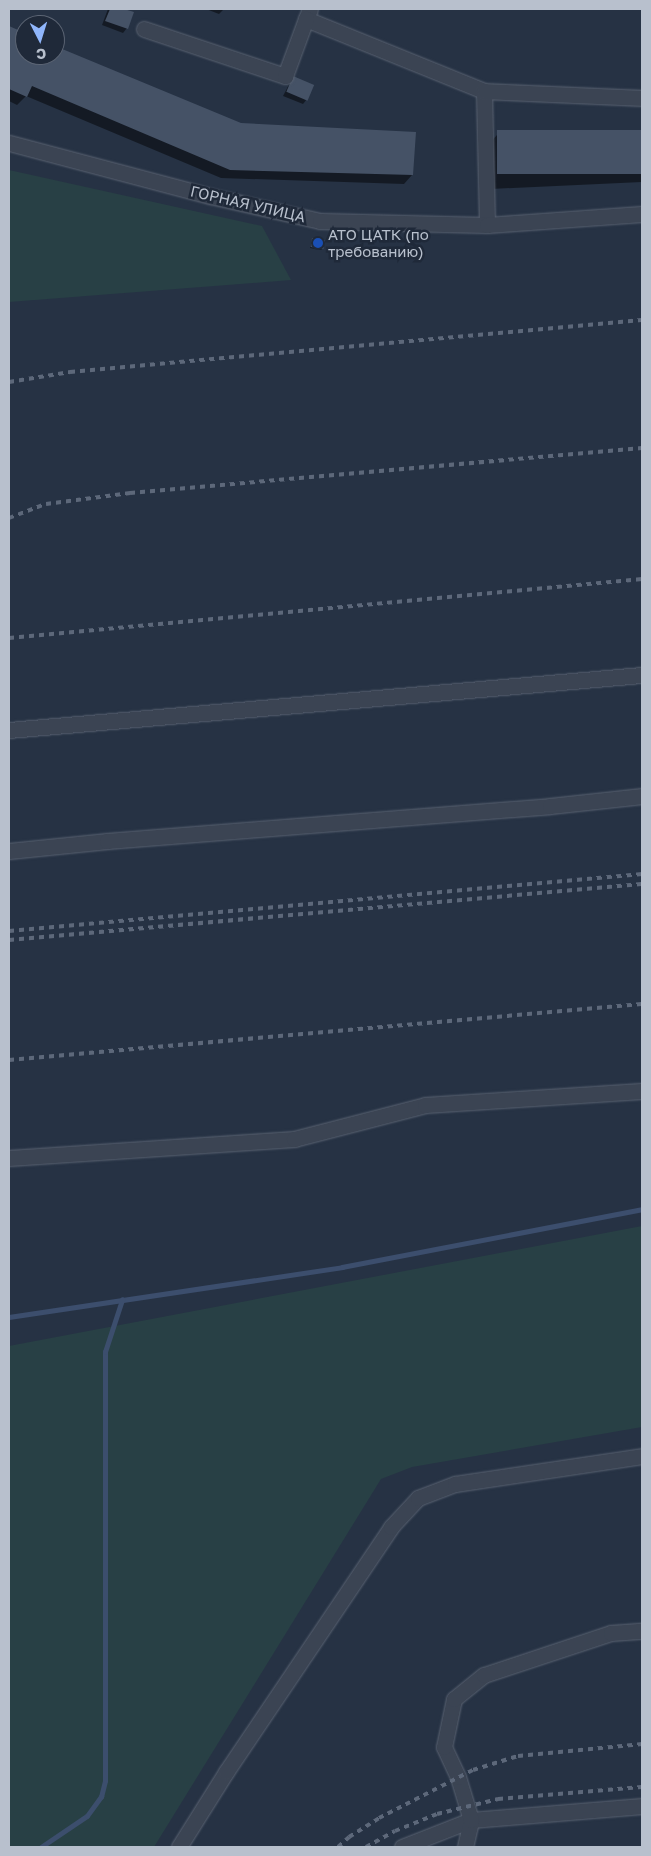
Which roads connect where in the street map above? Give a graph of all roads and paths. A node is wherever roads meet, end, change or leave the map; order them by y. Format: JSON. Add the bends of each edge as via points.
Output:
{"nodes":[{"id":1,"x":308,"y":14,"type":"edge"},
{"id":2,"x":144,"y":29,"type":"dead end"},
{"id":3,"x":484,"y":91,"type":"junction"},
{"id":4,"x":642,"y":98,"type":"edge"},
{"id":5,"x":9,"y":143,"type":"edge"},
{"id":6,"x":642,"y":214,"type":"edge"},
{"id":7,"x":487,"y":225,"type":"junction"},
{"id":8,"x":642,"y":675,"type":"edge"},
{"id":9,"x":9,"y":730,"type":"edge"},
{"id":10,"x":642,"y":796,"type":"edge"},
{"id":11,"x":9,"y":851,"type":"edge"},
{"id":12,"x":642,"y":1091,"type":"edge"},
{"id":13,"x":9,"y":1158,"type":"edge"},
{"id":14,"x":642,"y":1456,"type":"edge"},
{"id":15,"x":642,"y":1631,"type":"edge"},
{"id":16,"x":642,"y":1806,"type":"edge"},
{"id":17,"x":471,"y":1820,"type":"junction"},
{"id":18,"x":179,"y":1847,"type":"edge"},
{"id":19,"x":402,"y":1847,"type":"edge"},
{"id":20,"x":465,"y":1847,"type":"edge"}],
"edges":[{"from":1,"to":2,"type":"street","via":[[285,76]]},
{"from":1,"to":3,"type":"street"},
{"from":3,"to":4,"type":"street"},
{"from":3,"to":7,"type":"street"},
{"from":5,"to":7,"type":"street","name":"ГОРНАЯ УЛИЦА","via":[[210,196],[320,221]]},
{"from":6,"to":7,"type":"street","name":"ГОРНАЯ УЛИЦА"},
{"from":8,"to":9,"type":"street"},
{"from":10,"to":11,"type":"street"},
{"from":12,"to":13,"type":"street","via":[[425,1105],[294,1139]]},
{"from":14,"to":18,"type":"street","via":[[455,1484],[418,1498],[391,1527]]},
{"from":15,"to":17,"type":"street","via":[[612,1633],[484,1675],[454,1699],[444,1747],[458,1777]]},
{"from":16,"to":17,"type":"street"},
{"from":17,"to":19,"type":"street"},
{"from":17,"to":20,"type":"street"}]}
